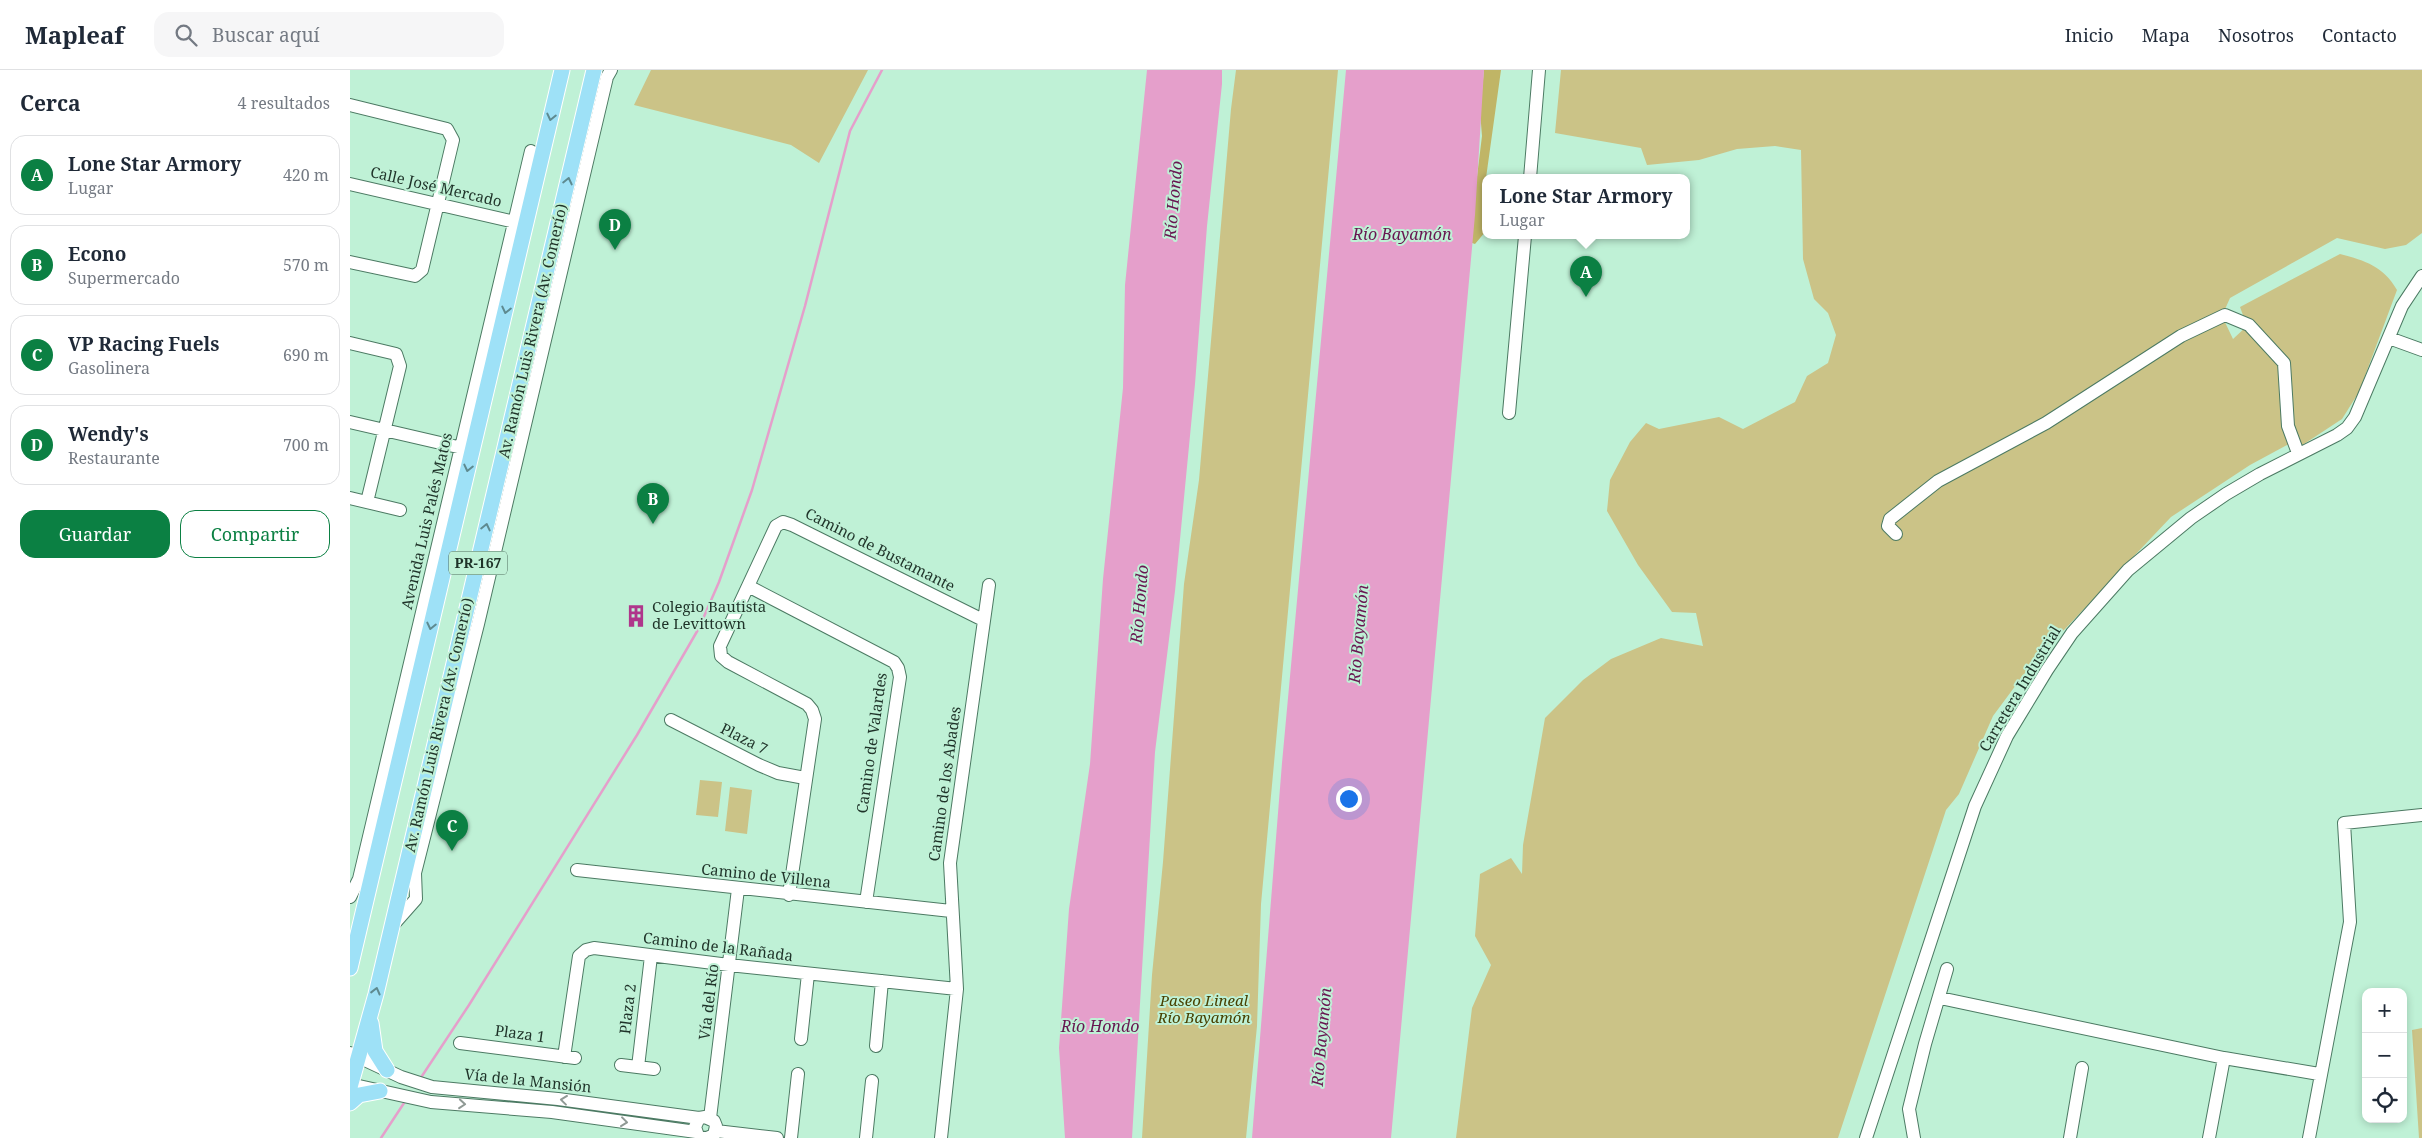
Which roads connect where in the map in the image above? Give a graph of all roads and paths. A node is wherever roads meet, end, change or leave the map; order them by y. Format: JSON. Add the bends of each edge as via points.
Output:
{"nodes":[{"id":1,"x":562,"y":70,"type":"edge"},
{"id":2,"x":594,"y":70,"type":"edge"},
{"id":3,"x":611,"y":70,"type":"edge"},
{"id":4,"x":1539,"y":70,"type":"edge"},
{"id":5,"x":350,"y":105,"type":"edge"},
{"id":6,"x":532,"y":151,"type":"dead end"},
{"id":7,"x":1530,"y":174,"type":"edge"},
{"id":8,"x":350,"y":184,"type":"edge"},
{"id":9,"x":438,"y":204,"type":"junction"},
{"id":10,"x":515,"y":222,"type":"junction"},
{"id":11,"x":1525,"y":239,"type":"edge"},
{"id":12,"x":350,"y":262,"type":"edge"},
{"id":13,"x":2422,"y":276,"type":"edge"},
{"id":14,"x":2389,"y":338,"type":"junction"},
{"id":15,"x":350,"y":343,"type":"edge"},
{"id":16,"x":2422,"y":350,"type":"edge"},
{"id":17,"x":1509,"y":413,"type":"dead end"},
{"id":18,"x":350,"y":422,"type":"edge"},
{"id":19,"x":385,"y":430,"type":"junction"},
{"id":20,"x":462,"y":448,"type":"junction"},
{"id":21,"x":2298,"y":454,"type":"junction"},
{"id":22,"x":350,"y":498,"type":"edge"},
{"id":23,"x":366,"y":502,"type":"junction"},
{"id":24,"x":400,"y":510,"type":"dead end"},
{"id":25,"x":1896,"y":534,"type":"dead end"},
{"id":26,"x":989,"y":585,"type":"dead end"},
{"id":27,"x":748,"y":586,"type":"junction"},
{"id":28,"x":983,"y":620,"type":"junction"},
{"id":29,"x":671,"y":720,"type":"dead end"},
{"id":30,"x":805,"y":778,"type":"junction"},
{"id":31,"x":2422,"y":815,"type":"edge"},
{"id":32,"x":577,"y":870,"type":"dead end"},
{"id":33,"x":738,"y":889,"type":"junction"},
{"id":34,"x":789,"y":895,"type":"junction"},
{"id":35,"x":350,"y":897,"type":"edge"},
{"id":36,"x":866,"y":902,"type":"junction"},
{"id":37,"x":952,"y":911,"type":"junction"},
{"id":38,"x":392,"y":926,"type":"junction"},
{"id":39,"x":651,"y":956,"type":"junction"},
{"id":40,"x":729,"y":966,"type":"junction"},
{"id":41,"x":350,"y":968,"type":"edge"},
{"id":42,"x":1947,"y":969,"type":"dead end"},
{"id":43,"x":808,"y":974,"type":"junction"},
{"id":44,"x":882,"y":982,"type":"junction"},
{"id":45,"x":957,"y":989,"type":"junction"},
{"id":46,"x":1940,"y":998,"type":"junction"},
{"id":47,"x":371,"y":1012,"type":"junction"},
{"id":48,"x":802,"y":1038,"type":"dead end"},
{"id":49,"x":460,"y":1043,"type":"dead end"},
{"id":50,"x":876,"y":1046,"type":"dead end"},
{"id":51,"x":354,"y":1054,"type":"edge"},
{"id":52,"x":570,"y":1058,"type":"joint"},
{"id":53,"x":2224,"y":1058,"type":"junction"},
{"id":54,"x":622,"y":1064,"type":"dead end"},
{"id":55,"x":638,"y":1067,"type":"junction"},
{"id":56,"x":2082,"y":1068,"type":"dead end"},
{"id":57,"x":654,"y":1069,"type":"dead end"},
{"id":58,"x":387,"y":1070,"type":"junction"},
{"id":59,"x":798,"y":1074,"type":"dead end"},
{"id":60,"x":2319,"y":1074,"type":"junction"},
{"id":61,"x":872,"y":1082,"type":"dead end"},
{"id":62,"x":350,"y":1085,"type":"edge"},
{"id":63,"x":380,"y":1091,"type":"junction"},
{"id":64,"x":350,"y":1103,"type":"edge"},
{"id":65,"x":705,"y":1118,"type":"junction"},
{"id":66,"x":705,"y":1136,"type":"edge"},
{"id":67,"x":777,"y":1138,"type":"edge"},
{"id":68,"x":791,"y":1138,"type":"edge"},
{"id":69,"x":866,"y":1138,"type":"edge"},
{"id":70,"x":941,"y":1138,"type":"edge"},
{"id":71,"x":1866,"y":1138,"type":"edge"},
{"id":72,"x":1914,"y":1138,"type":"edge"},
{"id":73,"x":2070,"y":1138,"type":"edge"},
{"id":74,"x":2209,"y":1138,"type":"edge"},
{"id":75,"x":2309,"y":1138,"type":"edge"}],
"edges":[{"from":1,"to":41,"type":"main road","name":"Av. Ramón Luis Rivera (Av. Comerío)","number":"PR-167","one_way":true},
{"from":38,"to":2,"type":"main road","name":"Av. Ramón Luis Rivera (Av. Comerío)","number":"PR-167","one_way":true},
{"from":3,"to":38,"type":"street","via":[[415,873],[416,899]]},
{"from":4,"to":7,"type":"street"},
{"from":5,"to":9,"type":"street","via":[[447,128],[453,140]]},
{"from":6,"to":10,"type":"street","name":"Avenida Luis Palés Matos"},
{"from":8,"to":9,"type":"street","name":"Calle José Mercado"},
{"from":9,"to":10,"type":"street","name":"Calle José Mercado"},
{"from":9,"to":12,"type":"street","via":[[422,270],[415,276]]},
{"from":10,"to":20,"type":"street","name":"Avenida Luis Palés Matos"},
{"from":11,"to":17,"type":"street"},
{"from":13,"to":14,"type":"street","name":"Carretera Industrial","via":[[2402,306]]},
{"from":14,"to":16,"type":"street"},
{"from":14,"to":21,"type":"street","name":"Carretera Industrial","via":[[2355,417],[2347,428]]},
{"from":15,"to":19,"type":"street","via":[[396,354],[400,366]]},
{"from":18,"to":19,"type":"street"},
{"from":19,"to":20,"type":"street"},
{"from":19,"to":23,"type":"street"},
{"from":20,"to":35,"type":"street","name":"Avenida Luis Palés Matos","via":[[360,879]]},
{"from":21,"to":25,"type":"street","via":[[2288,426],[2284,363],[2249,325],[2225,315],[2181,336],[2046,423],[1938,481],[1890,519],[1888,526]]},
{"from":21,"to":71,"type":"street","name":"Carretera Industrial","via":[[2226,494],[2128,570],[2072,634],[2047,670],[2007,736],[1975,806]]},
{"from":22,"to":23,"type":"street"},
{"from":23,"to":24,"type":"street"},
{"from":26,"to":28,"type":"street","name":"Camino de los Abades"},
{"from":27,"to":28,"type":"street","name":"Camino de Bustamante","via":[[776,526],[783,522]]},
{"from":27,"to":30,"type":"street","name":"Camino de Bustamante","via":[[720,646],[721,656],[807,704],[812,710],[815,719]]},
{"from":27,"to":36,"type":"street","name":"Camino de Valardes","via":[[894,662],[898,668],[900,676]]},
{"from":28,"to":37,"type":"street","name":"Camino de los Abades","via":[[950,863]]},
{"from":29,"to":30,"type":"street","name":"Plaza 7","via":[[758,765]]},
{"from":30,"to":34,"type":"street","name":"Camino de Bustamante"},
{"from":31,"to":60,"type":"street","via":[[2344,823],[2350,922]]},
{"from":32,"to":33,"type":"street","name":"Camino de Villena"},
{"from":33,"to":34,"type":"street","name":"Camino de Villena"},
{"from":33,"to":40,"type":"street","name":"Vía del Río"},
{"from":34,"to":36,"type":"street","name":"Camino de Villena"},
{"from":36,"to":37,"type":"street","name":"Camino de Villena"},
{"from":37,"to":45,"type":"street","name":"Camino de los Abades"},
{"from":47,"to":38,"type":"main road","name":"Av. Ramón Luis Rivera (Av. Comerío)","number":"PR-167","one_way":true},
{"from":39,"to":40,"type":"street","name":"Camino de la Rañada"},
{"from":39,"to":52,"type":"street","name":"Camino de la Rañada","via":[[594,948],[579,956]]},
{"from":39,"to":55,"type":"street","name":"Plaza 2"},
{"from":40,"to":43,"type":"street","name":"Camino de la Rañada"},
{"from":40,"to":65,"type":"street","name":"Vía del Río"},
{"from":42,"to":46,"type":"street"},
{"from":43,"to":44,"type":"street","name":"Camino de la Rañada"},
{"from":43,"to":48,"type":"street"},
{"from":44,"to":45,"type":"street","name":"Camino de la Rañada"},
{"from":44,"to":50,"type":"street"},
{"from":45,"to":70,"type":"street","name":"Camino de los Abades"},
{"from":46,"to":53,"type":"street"},
{"from":46,"to":72,"type":"street","via":[[1909,1109]]},
{"from":47,"to":51,"type":"main road","name":"Av. Ramón Luis Rivera (Av. Comerío)","number":"PR-167"},
{"from":47,"to":58,"type":"main road","via":[[375,1051]]},
{"from":49,"to":52,"type":"street","name":"Plaza 1"},
{"from":51,"to":58,"type":"street","name":"Vía de la Mansión"},
{"from":51,"to":62,"type":"main road","name":"Av. Ramón Luis Rivera (Av. Comerío)","number":"PR-167"},
{"from":53,"to":60,"type":"street"},
{"from":53,"to":74,"type":"street"},
{"from":54,"to":55,"type":"street"},
{"from":55,"to":57,"type":"street"},
{"from":56,"to":73,"type":"street"},
{"from":65,"to":58,"type":"street","name":"Vía de la Mansión","one_way":true,"via":[[418,1082]]},
{"from":59,"to":68,"type":"street"},
{"from":60,"to":75,"type":"street"},
{"from":61,"to":69,"type":"street"},
{"from":62,"to":63,"type":"street","name":"Vía de la Mansión"},
{"from":63,"to":64,"type":"main road","via":[[359,1095]]},
{"from":63,"to":66,"type":"street","name":"Vía de la Mansión","one_way":true,"via":[[408,1097],[552,1112]]},
{"from":65,"to":66,"type":"street","name":"Vía del Río","via":[[696,1122]]},
{"from":65,"to":66,"type":"street","via":[[714,1121]]},
{"from":66,"to":67,"type":"street","name":"Vía de la Mansión"}]}
